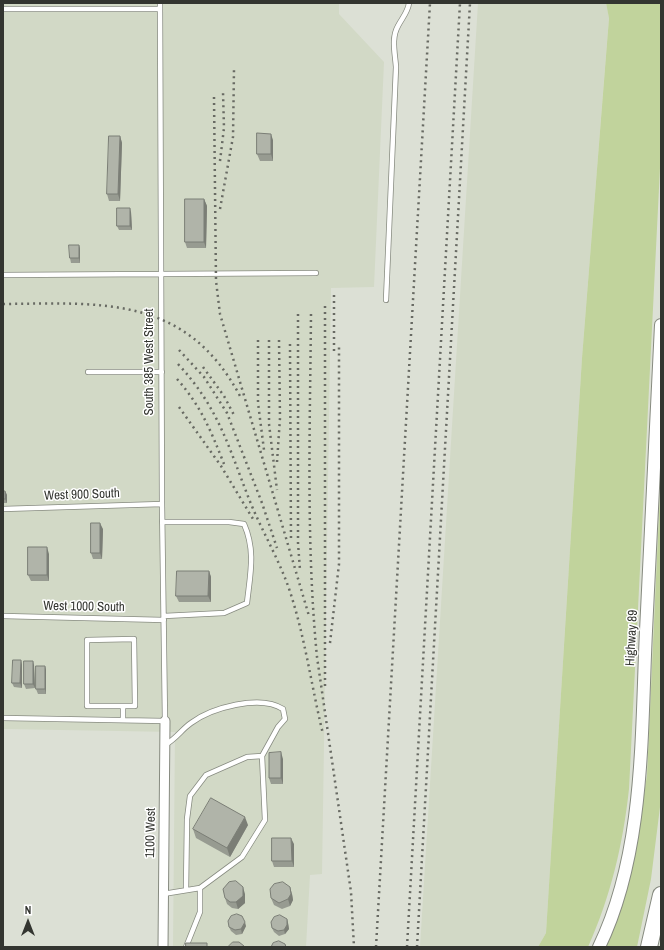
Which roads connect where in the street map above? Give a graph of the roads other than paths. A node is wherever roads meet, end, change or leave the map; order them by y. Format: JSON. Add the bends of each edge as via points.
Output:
{"nodes":[{"id":1,"x":160,"y":3,"type":"edge"},
{"id":2,"x":409,"y":3,"type":"edge"},
{"id":3,"x":3,"y":9,"type":"edge"},
{"id":4,"x":160,"y":9,"type":"junction"},
{"id":5,"x":316,"y":273,"type":"dead end"},
{"id":6,"x":3,"y":275,"type":"edge"},
{"id":7,"x":161,"y":275,"type":"junction"},
{"id":8,"x":386,"y":300,"type":"dead end"},
{"id":9,"x":661,"y":325,"type":"edge"},
{"id":10,"x":88,"y":372,"type":"dead end"},
{"id":11,"x":162,"y":372,"type":"junction"},
{"id":12,"x":162,"y":504,"type":"junction"},
{"id":13,"x":3,"y":509,"type":"edge"},
{"id":14,"x":162,"y":522,"type":"junction"},
{"id":15,"x":3,"y":616,"type":"edge"},
{"id":16,"x":164,"y":618,"type":"junction"},
{"id":17,"x":123,"y":706,"type":"junction"},
{"id":18,"x":3,"y":718,"type":"edge"},
{"id":19,"x":123,"y":720,"type":"junction"},
{"id":20,"x":165,"y":720,"type":"junction"},
{"id":21,"x":165,"y":745,"type":"junction"},
{"id":22,"x":262,"y":756,"type":"junction"},
{"id":23,"x":200,"y":888,"type":"junction"},
{"id":24,"x":186,"y":889,"type":"junction"},
{"id":25,"x":163,"y":894,"type":"junction"},
{"id":26,"x":661,"y":895,"type":"edge"},
{"id":27,"x":162,"y":947,"type":"edge"},
{"id":28,"x":186,"y":947,"type":"edge"},
{"id":29,"x":599,"y":947,"type":"edge"},
{"id":30,"x":649,"y":947,"type":"edge"}],
"edges":[{"from":1,"to":4,"type":"lane","name":"South 385 West Street"},
{"from":2,"to":8,"type":"lane","via":[[409,9],[397,27],[393,42],[396,67]]},
{"from":3,"to":4,"type":"lane"},
{"from":4,"to":7,"type":"lane","name":"South 385 West Street"},
{"from":5,"to":7,"type":"lane"},
{"from":6,"to":7,"type":"lane"},
{"from":7,"to":11,"type":"lane","name":"South 385 West Street"},
{"from":9,"to":29,"type":"main road","name":"Highway 89","via":[[637,799],[623,877]]},
{"from":10,"to":11,"type":"lane"},
{"from":11,"to":12,"type":"lane","name":"South 385 West Street"},
{"from":12,"to":13,"type":"lane","name":"West 900 South"},
{"from":12,"to":14,"type":"lane","name":"South 385 West Street"},
{"from":14,"to":16,"type":"lane","name":"South 385 West Street"},
{"from":14,"to":16,"type":"lane","name":"West 1000 South","via":[[244,524],[250,536],[252,550],[247,603],[224,613]]},
{"from":15,"to":16,"type":"lane","name":"West 1000 South"},
{"from":16,"to":20,"type":"lane","name":"South 385 West Street"},
{"from":17,"to":17,"type":"lane","via":[[135,706],[134,639],[87,640],[87,706]]},
{"from":17,"to":19,"type":"lane"},
{"from":18,"to":19,"type":"lane"},
{"from":19,"to":20,"type":"lane"},
{"from":20,"to":21,"type":"street","name":"1100 West"},
{"from":21,"to":22,"type":"lane","via":[[174,740],[189,724],[222,707],[242,704],[278,706],[284,709],[285,719]]},
{"from":21,"to":25,"type":"street","name":"1100 West"},
{"from":22,"to":23,"type":"lane","via":[[265,820],[242,857]]},
{"from":22,"to":24,"type":"lane","via":[[247,757],[206,775],[190,796],[187,819]]},
{"from":23,"to":24,"type":"lane"},
{"from":23,"to":28,"type":"lane","via":[[200,912]]},
{"from":24,"to":25,"type":"lane"},
{"from":25,"to":27,"type":"street","name":"1100 West"},
{"from":26,"to":30,"type":"highway"}]}
